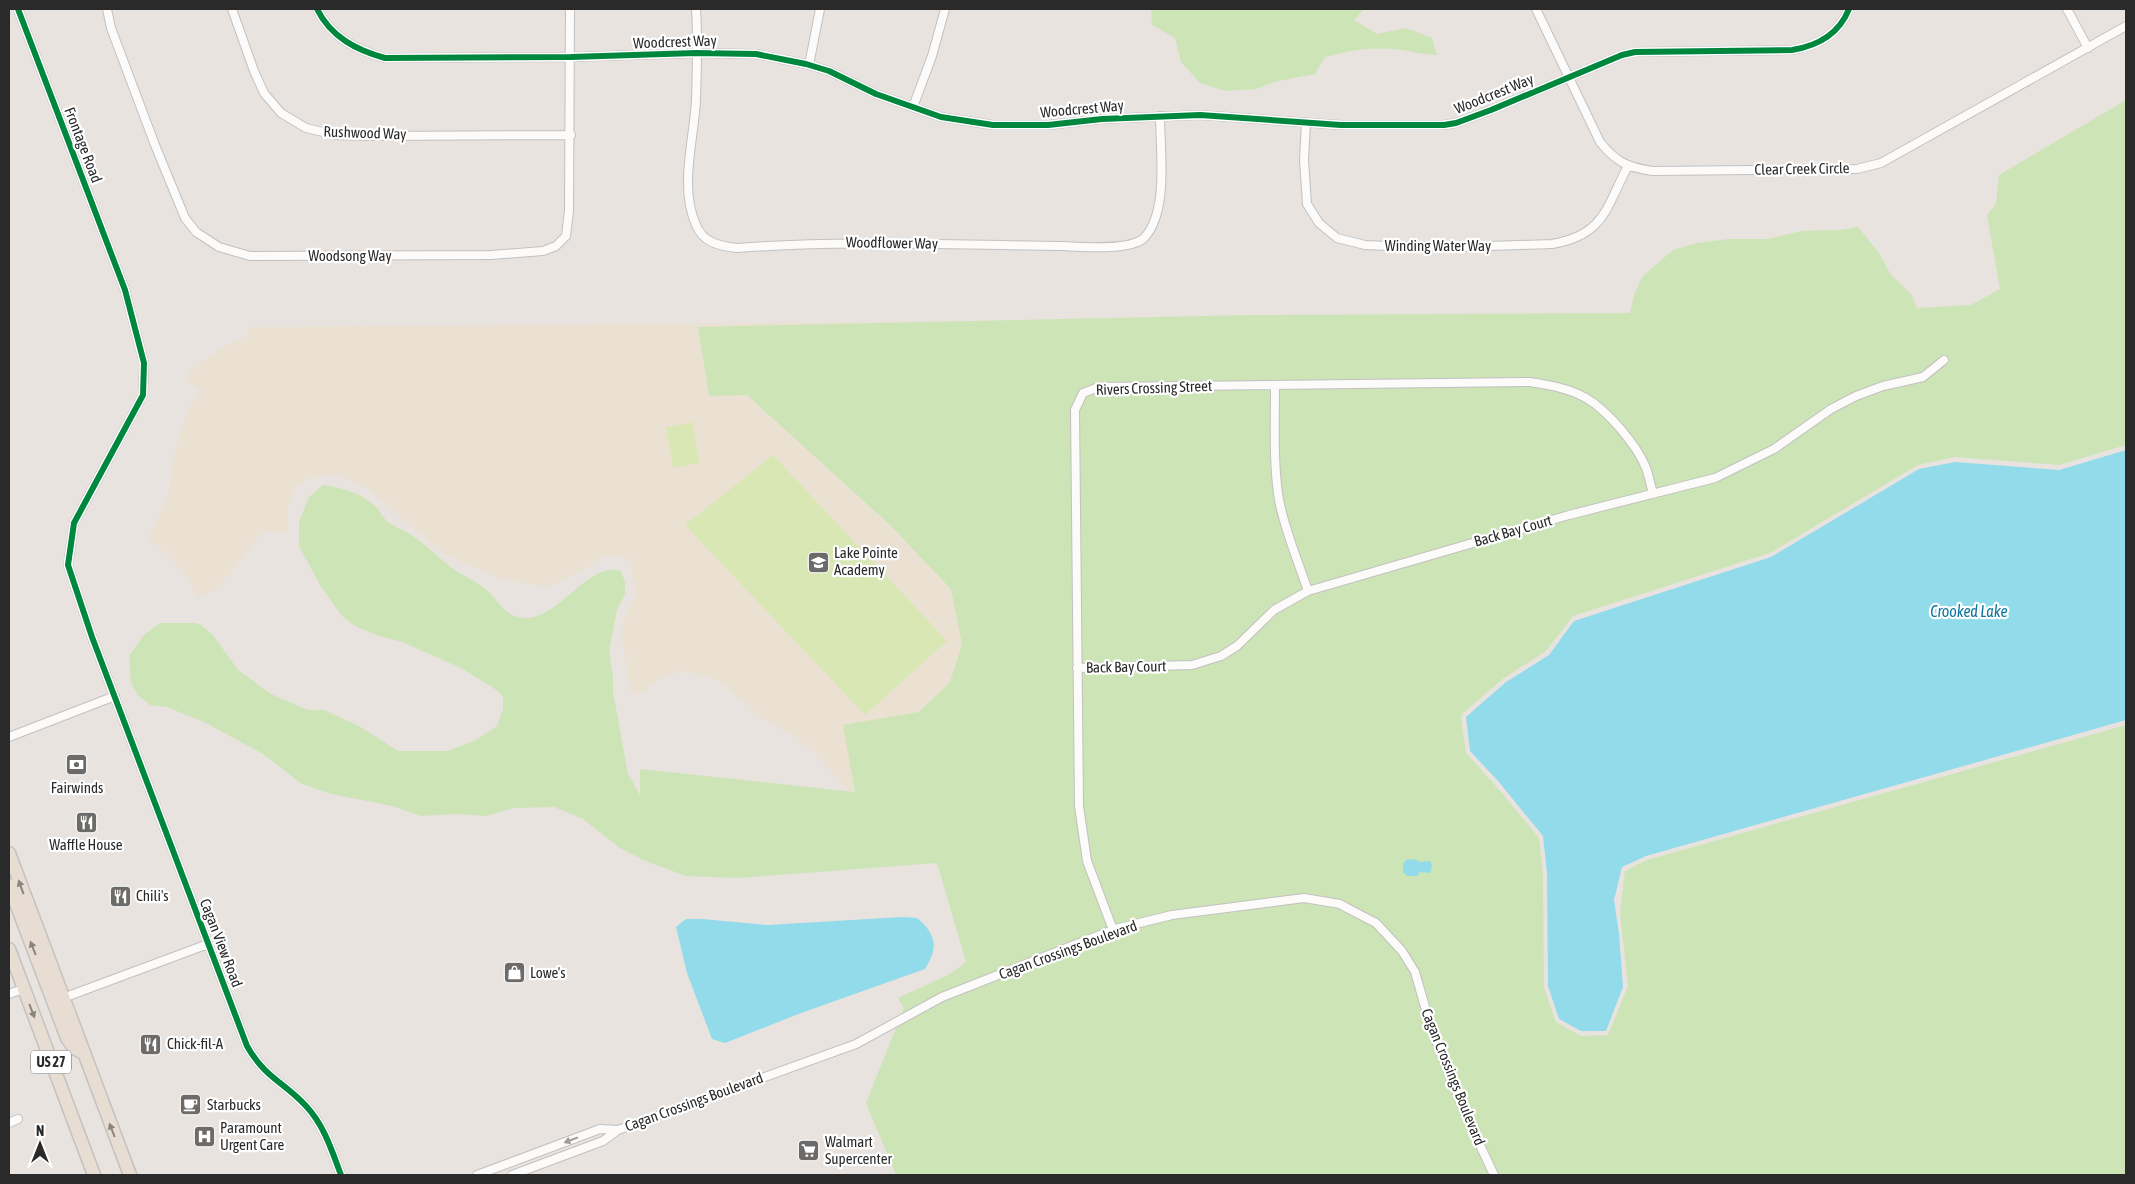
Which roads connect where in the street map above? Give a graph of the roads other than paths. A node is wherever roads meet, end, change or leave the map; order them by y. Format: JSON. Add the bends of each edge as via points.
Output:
{"nodes":[{"id":1,"x":18,"y":9,"type":"edge"},
{"id":2,"x":107,"y":9,"type":"edge"},
{"id":3,"x":232,"y":9,"type":"edge"},
{"id":4,"x":317,"y":9,"type":"edge"},
{"id":5,"x":570,"y":9,"type":"edge"},
{"id":6,"x":696,"y":9,"type":"edge"},
{"id":7,"x":820,"y":9,"type":"edge"},
{"id":8,"x":945,"y":9,"type":"edge"},
{"id":9,"x":1536,"y":9,"type":"edge"},
{"id":10,"x":1849,"y":9,"type":"edge"},
{"id":11,"x":2067,"y":9,"type":"edge"},
{"id":12,"x":2126,"y":26,"type":"edge"},
{"id":13,"x":2088,"y":48,"type":"junction"},
{"id":14,"x":696,"y":53,"type":"junction"},
{"id":15,"x":571,"y":57,"type":"junction"},
{"id":16,"x":809,"y":65,"type":"junction"},
{"id":17,"x":1569,"y":76,"type":"junction"},
{"id":18,"x":913,"y":107,"type":"junction"},
{"id":19,"x":1160,"y":116,"type":"junction"},
{"id":20,"x":1306,"y":122,"type":"junction"},
{"id":21,"x":570,"y":135,"type":"junction"},
{"id":22,"x":1628,"y":166,"type":"junction"},
{"id":23,"x":1944,"y":360,"type":"dead end"},
{"id":24,"x":1275,"y":385,"type":"junction"},
{"id":25,"x":1653,"y":494,"type":"junction"},
{"id":26,"x":1308,"y":591,"type":"junction"},
{"id":27,"x":1078,"y":668,"type":"junction"},
{"id":28,"x":115,"y":696,"type":"junction"},
{"id":29,"x":9,"y":737,"type":"edge"},
{"id":30,"x":9,"y":853,"type":"edge"},
{"id":31,"x":9,"y":885,"type":"edge"},
{"id":32,"x":1112,"y":930,"type":"junction"},
{"id":33,"x":208,"y":944,"type":"junction"},
{"id":34,"x":9,"y":949,"type":"edge"},
{"id":35,"x":23,"y":989,"type":"junction"},
{"id":36,"x":9,"y":994,"type":"edge"},
{"id":37,"x":63,"y":998,"type":"junction"},
{"id":38,"x":84,"y":1053,"type":"junction"},
{"id":39,"x":18,"y":1119,"type":"dead end"},
{"id":40,"x":9,"y":1122,"type":"edge"},
{"id":41,"x":618,"y":1130,"type":"junction"},
{"id":42,"x":94,"y":1175,"type":"edge"},
{"id":43,"x":130,"y":1175,"type":"edge"},
{"id":44,"x":341,"y":1175,"type":"edge"},
{"id":45,"x":477,"y":1175,"type":"edge"},
{"id":46,"x":512,"y":1175,"type":"edge"},
{"id":47,"x":1494,"y":1175,"type":"edge"}],
"edges":[{"from":1,"to":28,"type":"street","name":"Frontage Road","via":[[125,290],[144,363],[143,395],[74,523],[68,565]]},
{"from":2,"to":21,"type":"street","name":"Woodsong Way","via":[[114,37],[178,206],[206,240],[236,253],[250,256],[481,255],[543,251],[556,246],[568,233]]},
{"from":3,"to":21,"type":"street","name":"Rushwood Way","via":[[264,93],[281,113],[306,128],[336,135],[371,136]]},
{"from":4,"to":15,"type":"street","name":"Woodcrest Way","via":[[324,22],[343,40],[385,58]]},
{"from":5,"to":15,"type":"street","name":"Woodsong Way"},
{"from":6,"to":14,"type":"street","name":"Woodflower Way"},
{"from":7,"to":16,"type":"street"},
{"from":8,"to":18,"type":"street"},
{"from":9,"to":17,"type":"street","name":"Clear Creek Circle"},
{"from":10,"to":17,"type":"street","name":"Woodcrest Way","via":[[1834,31],[1804,48],[1635,52]]},
{"from":11,"to":13,"type":"street"},
{"from":12,"to":13,"type":"street","name":"Clear Creek Circle"},
{"from":13,"to":22,"type":"street","name":"Clear Creek Circle","via":[[1869,167],[1652,171]]},
{"from":14,"to":15,"type":"street","name":"Woodcrest Way"},
{"from":14,"to":16,"type":"street","name":"Woodcrest Way","via":[[756,54]]},
{"from":14,"to":19,"type":"street","name":"Woodflower Way","via":[[690,202],[701,234],[722,247],[840,243],[1122,246],[1136,243],[1151,228],[1160,202]]},
{"from":15,"to":21,"type":"street","name":"Woodsong Way"},
{"from":16,"to":18,"type":"street","name":"Woodcrest Way"},
{"from":17,"to":20,"type":"street","name":"Woodcrest Way","via":[[1456,123],[1414,126]]},
{"from":17,"to":22,"type":"street","name":"Clear Creek Circle","via":[[1600,142]]},
{"from":18,"to":19,"type":"street","name":"Woodcrest Way","via":[[952,120],[1012,126]]},
{"from":19,"to":20,"type":"street","name":"Woodcrest Way"},
{"from":20,"to":22,"type":"street","name":"Winding Water Way","via":[[1307,204],[1328,231],[1346,242],[1366,245],[1460,247],[1564,242],[1587,233],[1596,224],[1608,208]]},
{"from":23,"to":25,"type":"street","name":"Back Bay Court","via":[[1923,377],[1883,386],[1831,409],[1745,465],[1715,478]]},
{"from":24,"to":25,"type":"street","name":"Rivers Crossing Street","via":[[1530,382],[1558,387],[1586,398],[1623,433],[1646,467]]},
{"from":24,"to":26,"type":"street","via":[[1279,500]]},
{"from":24,"to":27,"type":"street","name":"Rivers Crossing Street","via":[[1099,387],[1083,393],[1075,410]]},
{"from":25,"to":26,"type":"street","name":"Back Bay Court"},
{"from":26,"to":27,"type":"street","name":"Back Bay Court","via":[[1274,610],[1237,646],[1221,656],[1192,665]]},
{"from":27,"to":32,"type":"street","name":"Rivers Crossing Street","via":[[1079,806],[1087,861]]},
{"from":28,"to":29,"type":"street"},
{"from":28,"to":33,"type":"street","name":"Cagan View Road"},
{"from":37,"to":30,"type":"highway","number":"US 27","one_way":true},
{"from":38,"to":31,"type":"highway","one_way":true,"via":[[74,1048],[67,1038]]},
{"from":32,"to":41,"type":"street","name":"Cagan Crossings Boulevard","via":[[942,997],[856,1044]]},
{"from":32,"to":47,"type":"street","name":"Cagan Crossings Boulevard","via":[[1172,915],[1304,898],[1340,904],[1376,923],[1402,951],[1415,972],[1432,1031]]},
{"from":33,"to":37,"type":"street"},
{"from":33,"to":44,"type":"street","name":"Cagan View Road","via":[[252,1054],[268,1075],[298,1098],[316,1118]]},
{"from":34,"to":35,"type":"highway","number":"US 27"},
{"from":35,"to":36,"type":"street"},
{"from":35,"to":42,"type":"highway","number":"US 27","one_way":true},
{"from":37,"to":38,"type":"highway","number":"US 27"},
{"from":43,"to":38,"type":"highway","number":"US 27","one_way":true},
{"from":39,"to":40,"type":"street"},
{"from":41,"to":45,"type":"street","one_way":true,"via":[[600,1129]]},
{"from":41,"to":46,"type":"street","name":"Cagan Crossings Boulevard","via":[[603,1141]]}]}
